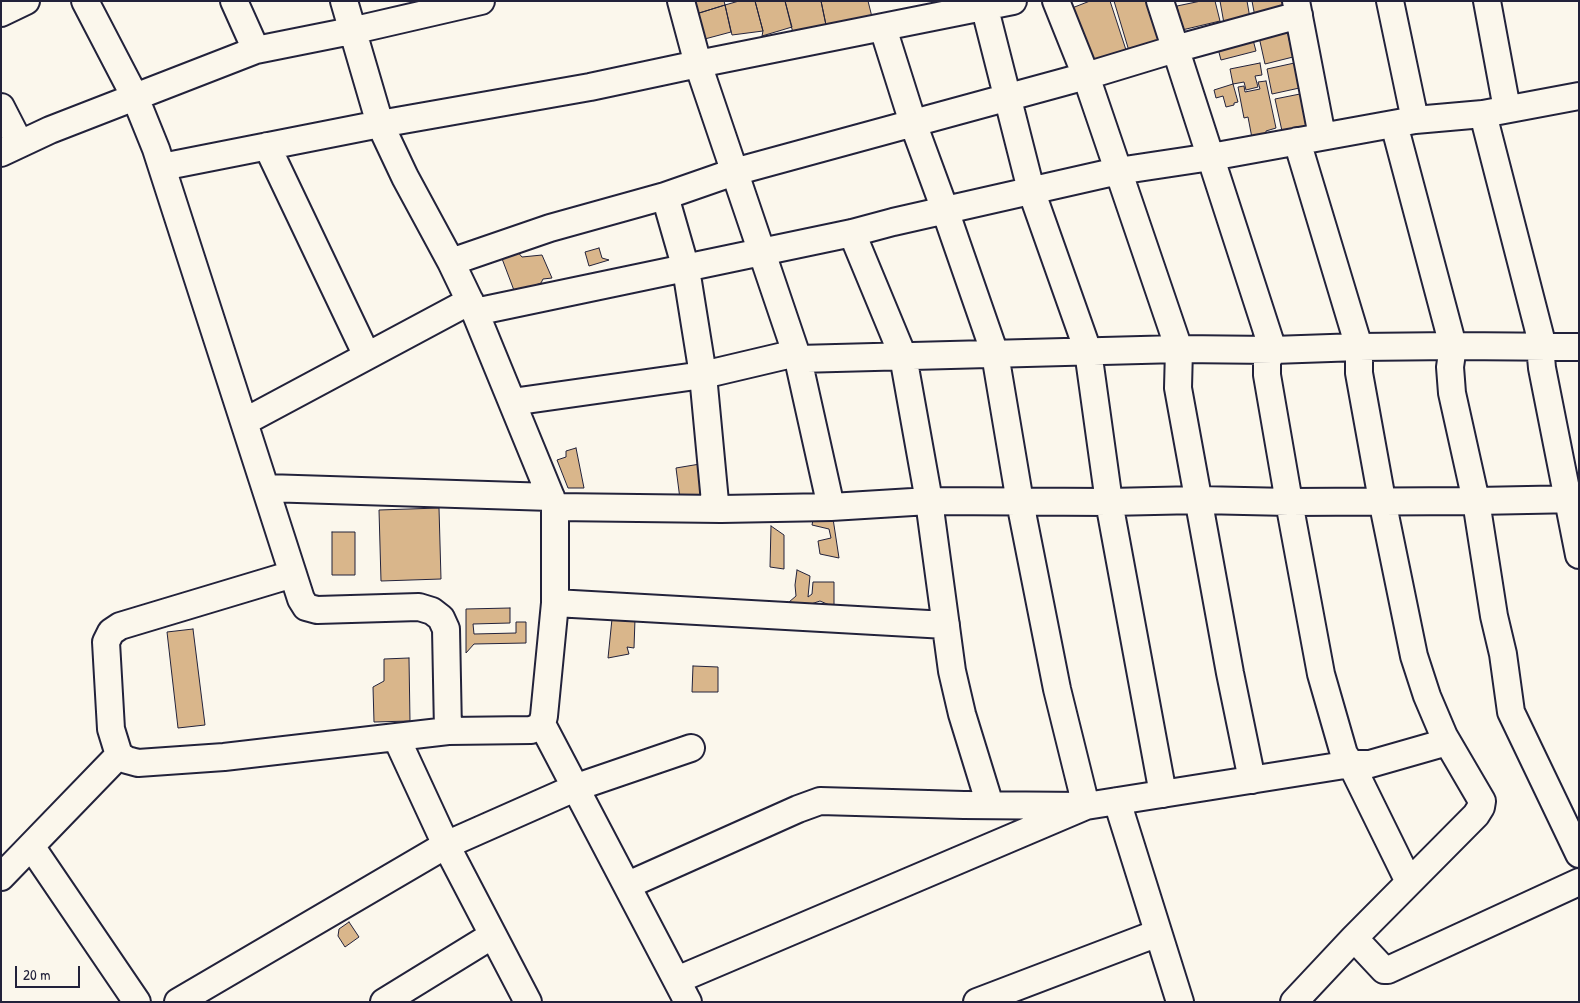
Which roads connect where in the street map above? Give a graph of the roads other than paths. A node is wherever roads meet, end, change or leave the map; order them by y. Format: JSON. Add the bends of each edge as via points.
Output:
{"nodes":[{"id":1,"x":26,"y":1,"type":"edge"},
{"id":2,"x":86,"y":1,"type":"edge"},
{"id":3,"x":234,"y":1,"type":"edge"},
{"id":4,"x":344,"y":1,"type":"edge"},
{"id":5,"x":481,"y":1,"type":"edge"},
{"id":6,"x":681,"y":1,"type":"edge"},
{"id":7,"x":1013,"y":1,"type":"edge"},
{"id":8,"x":1056,"y":1,"type":"edge"},
{"id":9,"x":1160,"y":1,"type":"edge"},
{"id":10,"x":1390,"y":1,"type":"edge"},
{"id":11,"x":1487,"y":1,"type":"edge"},
{"id":12,"x":984,"y":4,"type":"edge"},
{"id":13,"x":451,"y":5,"type":"edge"},
{"id":14,"x":1298,"y":8,"type":"edge"},
{"id":15,"x":1,"y":13,"type":"edge"},
{"id":16,"x":883,"y":28,"type":"junction"},
{"id":17,"x":351,"y":31,"type":"junction"},
{"id":18,"x":1175,"y":49,"type":"junction"},
{"id":19,"x":256,"y":50,"type":"junction"},
{"id":20,"x":698,"y":64,"type":"junction"},
{"id":21,"x":1086,"y":76,"type":"junction"},
{"id":22,"x":1008,"y":96,"type":"junction"},
{"id":23,"x":134,"y":97,"type":"junction"},
{"id":24,"x":1578,"y":101,"type":"edge"},
{"id":25,"x":1,"y":107,"type":"edge"},
{"id":26,"x":1495,"y":111,"type":"junction"},
{"id":27,"x":1405,"y":122,"type":"junction"},
{"id":28,"x":913,"y":123,"type":"junction"},
{"id":29,"x":380,"y":124,"type":"junction"},
{"id":30,"x":1322,"y":136,"type":"junction"},
{"id":31,"x":1297,"y":141,"type":"junction"},
{"id":32,"x":267,"y":146,"type":"junction"},
{"id":33,"x":10,"y":149,"type":"edge"},
{"id":34,"x":1211,"y":157,"type":"junction"},
{"id":35,"x":162,"y":167,"type":"junction"},
{"id":36,"x":1118,"y":171,"type":"junction"},
{"id":37,"x":734,"y":172,"type":"junction"},
{"id":38,"x":1032,"y":190,"type":"junction"},
{"id":39,"x":665,"y":196,"type":"junction"},
{"id":40,"x":945,"y":210,"type":"junction"},
{"id":41,"x":852,"y":233,"type":"junction"},
{"id":42,"x":762,"y":251,"type":"junction"},
{"id":43,"x":451,"y":262,"type":"junction"},
{"id":44,"x":686,"y":268,"type":"junction"},
{"id":45,"x":472,"y":306,"type":"junction"},
{"id":46,"x":1453,"y":346,"type":"junction"},
{"id":47,"x":1359,"y":347,"type":"junction"},
{"id":48,"x":1543,"y":347,"type":"junction"},
{"id":49,"x":1579,"y":348,"type":"edge"},
{"id":50,"x":1178,"y":349,"type":"junction"},
{"id":51,"x":1273,"y":350,"type":"junction"},
{"id":52,"x":1088,"y":351,"type":"junction"},
{"id":53,"x":995,"y":354,"type":"junction"},
{"id":54,"x":367,"y":356,"type":"junction"},
{"id":55,"x":903,"y":356,"type":"junction"},
{"id":56,"x":798,"y":359,"type":"junction"},
{"id":57,"x":703,"y":375,"type":"junction"},
{"id":58,"x":512,"y":402,"type":"junction"},
{"id":59,"x":244,"y":422,"type":"junction"},
{"id":60,"x":266,"y":488,"type":"junction"},
{"id":61,"x":1573,"y":499,"type":"edge"},
{"id":62,"x":1199,"y":500,"type":"junction"},
{"id":63,"x":1382,"y":500,"type":"junction"},
{"id":64,"x":929,"y":501,"type":"junction"},
{"id":65,"x":1476,"y":501,"type":"junction"},
{"id":66,"x":553,"y":502,"type":"junction"},
{"id":67,"x":1020,"y":502,"type":"junction"},
{"id":68,"x":1109,"y":502,"type":"junction"},
{"id":69,"x":1289,"y":502,"type":"junction"},
{"id":70,"x":831,"y":507,"type":"junction"},
{"id":71,"x":720,"y":509,"type":"junction"},
{"id":72,"x":1579,"y":556,"type":"edge"},
{"id":73,"x":293,"y":574,"type":"junction"},
{"id":74,"x":555,"y":603,"type":"junction"},
{"id":75,"x":946,"y":624,"type":"junction"},
{"id":76,"x":542,"y":724,"type":"junction"},
{"id":77,"x":448,"y":731,"type":"junction"},
{"id":78,"x":396,"y":737,"type":"junction"},
{"id":79,"x":1447,"y":742,"type":"junction"},
{"id":80,"x":691,"y":748,"type":"dead end"},
{"id":81,"x":119,"y":755,"type":"junction"},
{"id":82,"x":1352,"y":764,"type":"junction"},
{"id":83,"x":1252,"y":780,"type":"junction"},
{"id":84,"x":576,"y":787,"type":"junction"},
{"id":85,"x":1163,"y":794,"type":"junction"},
{"id":86,"x":1117,"y":801,"type":"junction"},
{"id":87,"x":990,"y":806,"type":"junction"},
{"id":88,"x":1086,"y":806,"type":"junction"},
{"id":89,"x":446,"y":844,"type":"junction"},
{"id":90,"x":31,"y":846,"type":"junction"},
{"id":91,"x":1579,"y":854,"type":"edge"},
{"id":92,"x":1,"y":877,"type":"edge"},
{"id":93,"x":1409,"y":882,"type":"junction"},
{"id":94,"x":1579,"y":882,"type":"edge"},
{"id":95,"x":628,"y":885,"type":"junction"},
{"id":96,"x":1158,"y":933,"type":"junction"},
{"id":97,"x":493,"y":935,"type":"junction"},
{"id":98,"x":1354,"y":938,"type":"junction"},
{"id":99,"x":683,"y":991,"type":"edge"},
{"id":100,"x":136,"y":1002,"type":"edge"},
{"id":101,"x":178,"y":1002,"type":"edge"},
{"id":102,"x":384,"y":1002,"type":"edge"},
{"id":103,"x":528,"y":1002,"type":"edge"},
{"id":104,"x":977,"y":1002,"type":"edge"},
{"id":105,"x":1180,"y":1002,"type":"edge"},
{"id":106,"x":1294,"y":1002,"type":"edge"}],
"edges":[{"from":1,"to":15,"type":"street"},
{"from":2,"to":23,"type":"street"},
{"from":3,"to":19,"type":"street"},
{"from":4,"to":17,"type":"street"},
{"from":5,"to":13,"type":"street"},
{"from":6,"to":20,"type":"street"},
{"from":7,"to":12,"type":"street"},
{"from":8,"to":21,"type":"street"},
{"from":9,"to":18,"type":"street"},
{"from":10,"to":27,"type":"street"},
{"from":11,"to":26,"type":"street"},
{"from":12,"to":16,"type":"street"},
{"from":12,"to":22,"type":"street"},
{"from":13,"to":17,"type":"street"},
{"from":14,"to":18,"type":"street"},
{"from":14,"to":30,"type":"street"},
{"from":16,"to":20,"type":"street"},
{"from":16,"to":28,"type":"street"},
{"from":17,"to":19,"type":"street"},
{"from":17,"to":29,"type":"street"},
{"from":18,"to":21,"type":"street"},
{"from":18,"to":34,"type":"street"},
{"from":19,"to":23,"type":"street"},
{"from":20,"to":29,"type":"street","via":[[590,87]]},
{"from":20,"to":37,"type":"street"},
{"from":21,"to":22,"type":"street"},
{"from":21,"to":36,"type":"street"},
{"from":22,"to":28,"type":"street"},
{"from":22,"to":38,"type":"street"},
{"from":23,"to":33,"type":"street"},
{"from":23,"to":35,"type":"street"},
{"from":24,"to":26,"type":"street"},
{"from":25,"to":33,"type":"street"},
{"from":26,"to":27,"type":"street"},
{"from":26,"to":48,"type":"street"},
{"from":27,"to":30,"type":"street"},
{"from":27,"to":46,"type":"street"},
{"from":28,"to":37,"type":"street"},
{"from":28,"to":40,"type":"street"},
{"from":29,"to":32,"type":"street"},
{"from":29,"to":43,"type":"street"},
{"from":30,"to":31,"type":"street"},
{"from":31,"to":34,"type":"street"},
{"from":31,"to":47,"type":"street"},
{"from":32,"to":35,"type":"street"},
{"from":32,"to":54,"type":"street"},
{"from":34,"to":36,"type":"street"},
{"from":34,"to":51,"type":"street"},
{"from":35,"to":59,"type":"street"},
{"from":36,"to":38,"type":"street"},
{"from":36,"to":50,"type":"street"},
{"from":37,"to":39,"type":"street"},
{"from":37,"to":42,"type":"street"},
{"from":38,"to":40,"type":"street"},
{"from":38,"to":52,"type":"street"},
{"from":39,"to":43,"type":"street","via":[[550,228]]},
{"from":39,"to":44,"type":"street"},
{"from":40,"to":41,"type":"street"},
{"from":40,"to":53,"type":"street"},
{"from":41,"to":42,"type":"street"},
{"from":41,"to":55,"type":"street"},
{"from":42,"to":44,"type":"street"},
{"from":42,"to":56,"type":"street"},
{"from":43,"to":45,"type":"street"},
{"from":44,"to":45,"type":"street"},
{"from":44,"to":57,"type":"street"},
{"from":45,"to":54,"type":"street"},
{"from":45,"to":58,"type":"street"},
{"from":46,"to":47,"type":"street"},
{"from":46,"to":48,"type":"street"},
{"from":46,"to":65,"type":"street","via":[[1450,367],[1452,394]]},
{"from":47,"to":51,"type":"street"},
{"from":47,"to":63,"type":"street","via":[[1359,373]]},
{"from":48,"to":49,"type":"street"},
{"from":48,"to":61,"type":"street","via":[[1542,368]]},
{"from":50,"to":51,"type":"street"},
{"from":50,"to":52,"type":"street"},
{"from":50,"to":62,"type":"street","via":[[1178,388]]},
{"from":51,"to":69,"type":"street","via":[[1267,361],[1268,375]]},
{"from":52,"to":53,"type":"street"},
{"from":52,"to":68,"type":"street"},
{"from":53,"to":55,"type":"street"},
{"from":53,"to":67,"type":"street"},
{"from":54,"to":59,"type":"street"},
{"from":55,"to":56,"type":"street"},
{"from":55,"to":64,"type":"street"},
{"from":56,"to":57,"type":"street","via":[[792,354]]},
{"from":56,"to":70,"type":"street"},
{"from":57,"to":58,"type":"street"},
{"from":57,"to":71,"type":"street","via":[[715,502]]},
{"from":58,"to":66,"type":"street"},
{"from":59,"to":60,"type":"street"},
{"from":60,"to":66,"type":"street"},
{"from":60,"to":73,"type":"street"},
{"from":61,"to":65,"type":"street"},
{"from":61,"to":72,"type":"street"},
{"from":62,"to":68,"type":"street"},
{"from":62,"to":69,"type":"street"},
{"from":62,"to":83,"type":"street"},
{"from":63,"to":65,"type":"street"},
{"from":63,"to":69,"type":"street"},
{"from":63,"to":79,"type":"street","via":[[1414,656]]},
{"from":64,"to":67,"type":"street"},
{"from":64,"to":70,"type":"street"},
{"from":64,"to":75,"type":"street"},
{"from":65,"to":91,"type":"street","via":[[1511,712]]},
{"from":66,"to":71,"type":"street"},
{"from":66,"to":74,"type":"street"},
{"from":67,"to":68,"type":"street"},
{"from":67,"to":88,"type":"street","via":[[1057,689]]},
{"from":68,"to":85,"type":"street"},
{"from":69,"to":82,"type":"street","via":[[1321,674],[1344,754]]},
{"from":70,"to":71,"type":"street"},
{"from":73,"to":77,"type":"street","via":[[301,599],[311,609],[419,607],[441,618],[446,629]]},
{"from":73,"to":81,"type":"street","via":[[120,626],[111,632],[106,642],[111,729]]},
{"from":74,"to":75,"type":"street"},
{"from":74,"to":76,"type":"street"},
{"from":75,"to":87,"type":"street","via":[[962,714]]},
{"from":76,"to":77,"type":"street","via":[[530,730]]},
{"from":76,"to":84,"type":"street"},
{"from":77,"to":78,"type":"street"},
{"from":78,"to":81,"type":"street","via":[[224,757],[138,763]]},
{"from":78,"to":89,"type":"street"},
{"from":79,"to":82,"type":"street","via":[[1370,764]]},
{"from":79,"to":93,"type":"street","via":[[1482,801],[1481,807]]},
{"from":80,"to":84,"type":"street"},
{"from":81,"to":90,"type":"street"},
{"from":82,"to":83,"type":"street"},
{"from":82,"to":93,"type":"street"},
{"from":83,"to":85,"type":"street"},
{"from":84,"to":89,"type":"street"},
{"from":84,"to":95,"type":"street"},
{"from":85,"to":86,"type":"street"},
{"from":86,"to":88,"type":"street"},
{"from":86,"to":96,"type":"street"},
{"from":87,"to":88,"type":"street"},
{"from":87,"to":95,"type":"street","via":[[820,801]]},
{"from":88,"to":99,"type":"street"},
{"from":89,"to":97,"type":"street"},
{"from":89,"to":101,"type":"street"},
{"from":90,"to":92,"type":"street"},
{"from":90,"to":100,"type":"street"},
{"from":93,"to":98,"type":"street"},
{"from":94,"to":98,"type":"street","via":[[1388,970],[1384,970]]},
{"from":95,"to":99,"type":"street"},
{"from":96,"to":104,"type":"street"},
{"from":96,"to":105,"type":"street"},
{"from":97,"to":102,"type":"street"},
{"from":97,"to":103,"type":"street"},
{"from":98,"to":106,"type":"street"}]}
